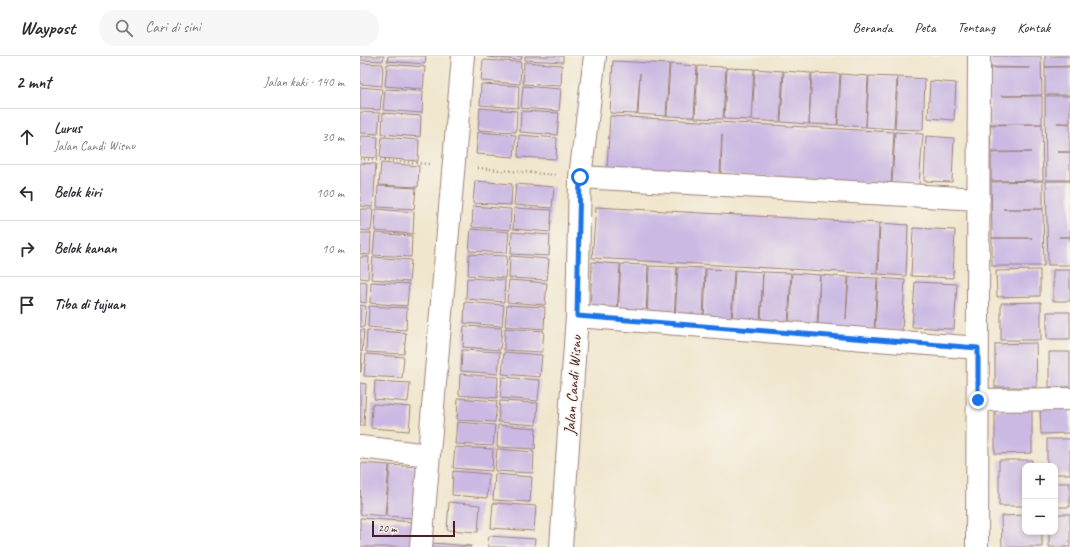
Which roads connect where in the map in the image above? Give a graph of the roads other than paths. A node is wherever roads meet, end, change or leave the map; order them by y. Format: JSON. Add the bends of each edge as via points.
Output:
{"nodes":[{"id":1,"x":463,"y":56,"type":"edge"},
{"id":2,"x":595,"y":56,"type":"edge"},
{"id":3,"x":979,"y":56,"type":"edge"},
{"id":4,"x":580,"y":177,"type":"junction"},
{"id":5,"x":979,"y":199,"type":"junction"},
{"id":6,"x":577,"y":316,"type":"junction"},
{"id":7,"x":978,"y":348,"type":"junction"},
{"id":8,"x":1070,"y":399,"type":"edge"},
{"id":9,"x":978,"y":400,"type":"junction"},
{"id":10,"x":360,"y":447,"type":"edge"},
{"id":11,"x":429,"y":454,"type":"junction"},
{"id":12,"x":421,"y":547,"type":"edge"},
{"id":13,"x":561,"y":547,"type":"edge"},
{"id":14,"x":977,"y":547,"type":"edge"}],
"edges":[{"from":1,"to":11,"type":"street"},
{"from":2,"to":4,"type":"street","name":"Jalan Candi Wisnu"},
{"from":3,"to":5,"type":"street"},
{"from":4,"to":5,"type":"street"},
{"from":4,"to":6,"type":"street","name":"Jalan Candi Wisnu"},
{"from":5,"to":7,"type":"street"},
{"from":6,"to":7,"type":"street"},
{"from":6,"to":13,"type":"street","name":"Jalan Candi Wisnu"},
{"from":7,"to":9,"type":"street"},
{"from":8,"to":9,"type":"street"},
{"from":9,"to":14,"type":"street"},
{"from":10,"to":11,"type":"street"},
{"from":11,"to":12,"type":"street"}]}
